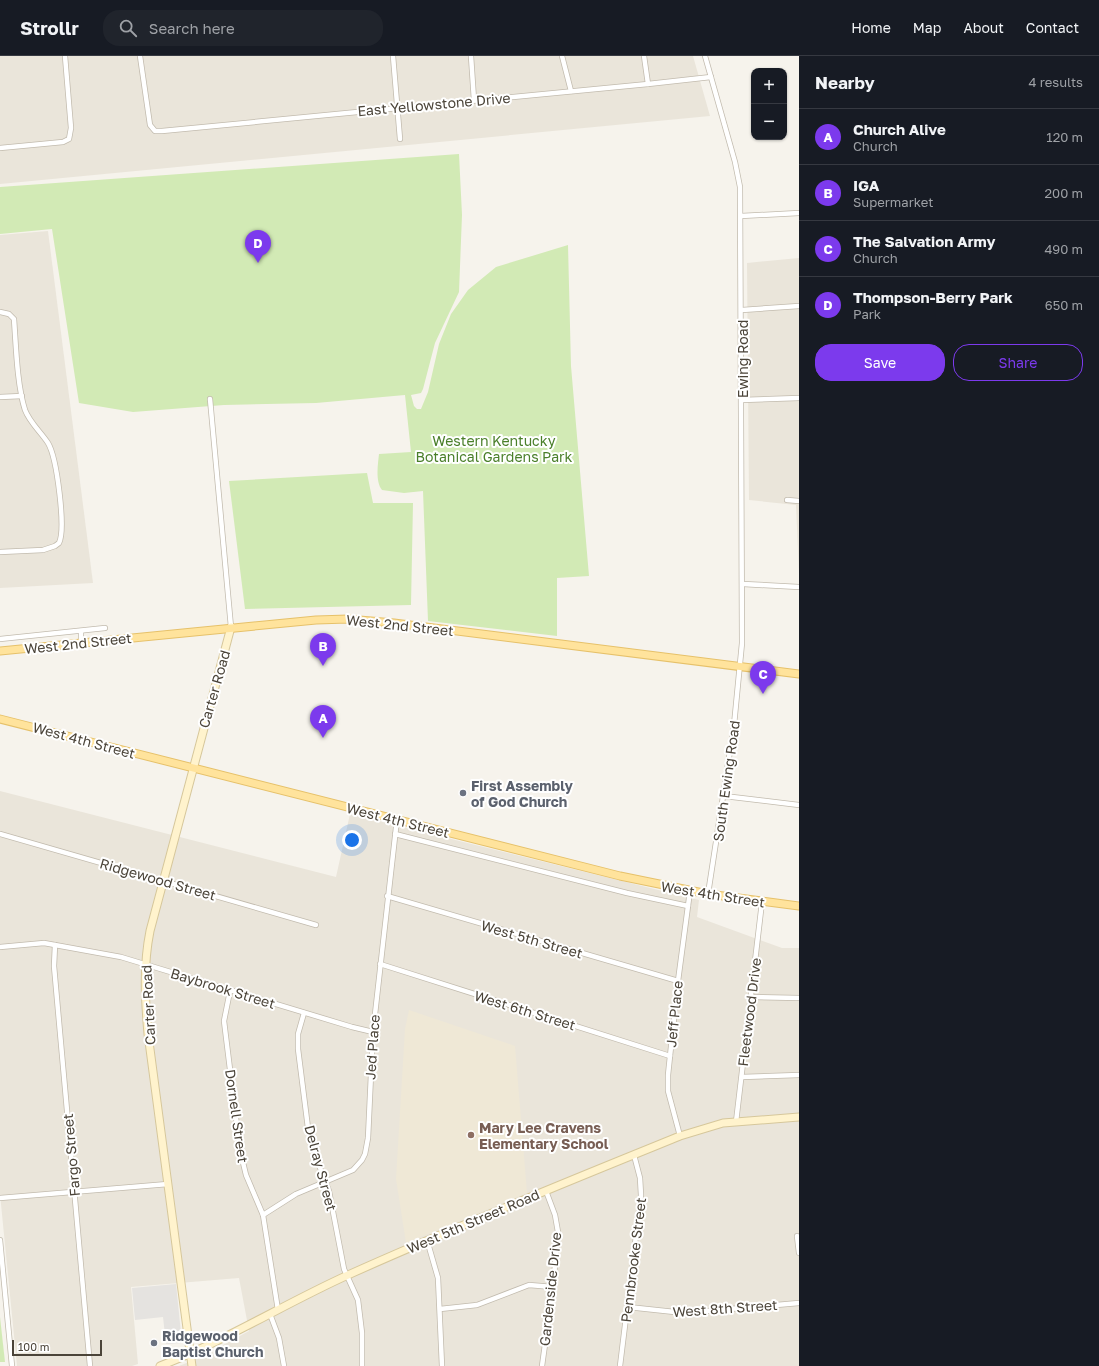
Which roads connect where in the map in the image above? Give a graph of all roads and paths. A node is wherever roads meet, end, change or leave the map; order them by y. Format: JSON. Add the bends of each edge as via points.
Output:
{"nodes":[{"id":1,"x":65,"y":56,"type":"edge"},
{"id":2,"x":140,"y":56,"type":"edge"},
{"id":3,"x":393,"y":56,"type":"edge"},
{"id":4,"x":471,"y":56,"type":"edge"},
{"id":5,"x":562,"y":56,"type":"edge"},
{"id":6,"x":644,"y":56,"type":"edge"},
{"id":7,"x":705,"y":56,"type":"edge"},
{"id":8,"x":711,"y":77,"type":"junction"},
{"id":9,"x":648,"y":84,"type":"junction"},
{"id":10,"x":572,"y":91,"type":"junction"},
{"id":11,"x":474,"y":100,"type":"junction"},
{"id":12,"x":398,"y":108,"type":"junction"},
{"id":13,"x":400,"y":139,"type":"dead end"},
{"id":14,"x":0,"y":148,"type":"edge"},
{"id":15,"x":799,"y":213,"type":"edge"},
{"id":16,"x":741,"y":216,"type":"junction"},
{"id":17,"x":799,"y":306,"type":"edge"},
{"id":18,"x":742,"y":310,"type":"junction"},
{"id":19,"x":2,"y":312,"type":"edge"},
{"id":20,"x":22,"y":396,"type":"junction"},
{"id":21,"x":0,"y":397,"type":"edge"},
{"id":22,"x":799,"y":398,"type":"edge"},
{"id":23,"x":210,"y":399,"type":"dead end"},
{"id":24,"x":742,"y":400,"type":"junction"},
{"id":25,"x":788,"y":500,"type":"dead end"},
{"id":26,"x":799,"y":501,"type":"edge"},
{"id":27,"x":0,"y":552,"type":"edge"},
{"id":28,"x":743,"y":584,"type":"junction"},
{"id":29,"x":799,"y":587,"type":"edge"},
{"id":30,"x":231,"y":627,"type":"junction"},
{"id":31,"x":105,"y":628,"type":"dead end"},
{"id":32,"x":81,"y":631,"type":"junction"},
{"id":33,"x":0,"y":639,"type":"edge"},
{"id":34,"x":81,"y":643,"type":"junction"},
{"id":35,"x":0,"y":651,"type":"edge"},
{"id":36,"x":741,"y":667,"type":"junction"},
{"id":37,"x":799,"y":674,"type":"edge"},
{"id":38,"x":0,"y":719,"type":"edge"},
{"id":39,"x":192,"y":768,"type":"junction"},
{"id":40,"x":724,"y":796,"type":"junction"},
{"id":41,"x":799,"y":805,"type":"edge"},
{"id":42,"x":397,"y":819,"type":"junction"},
{"id":43,"x":0,"y":834,"type":"edge"},
{"id":44,"x":395,"y":834,"type":"junction"},
{"id":45,"x":163,"y":881,"type":"junction"},
{"id":46,"x":690,"y":891,"type":"junction"},
{"id":47,"x":708,"y":894,"type":"junction"},
{"id":48,"x":387,"y":896,"type":"junction"},
{"id":49,"x":762,"y":902,"type":"junction"},
{"id":50,"x":688,"y":906,"type":"junction"},
{"id":51,"x":799,"y":906,"type":"edge"},
{"id":52,"x":316,"y":925,"type":"dead end"},
{"id":53,"x":55,"y":945,"type":"junction"},
{"id":54,"x":0,"y":947,"type":"edge"},
{"id":55,"x":145,"y":964,"type":"junction"},
{"id":56,"x":380,"y":964,"type":"junction"},
{"id":57,"x":678,"y":981,"type":"junction"},
{"id":58,"x":230,"y":991,"type":"junction"},
{"id":59,"x":752,"y":997,"type":"junction"},
{"id":60,"x":799,"y":998,"type":"edge"},
{"id":61,"x":304,"y":1013,"type":"junction"},
{"id":62,"x":373,"y":1032,"type":"junction"},
{"id":63,"x":670,"y":1056,"type":"junction"},
{"id":64,"x":799,"y":1075,"type":"edge"},
{"id":65,"x":742,"y":1077,"type":"junction"},
{"id":66,"x":799,"y":1117,"type":"edge"},
{"id":67,"x":736,"y":1122,"type":"junction"},
{"id":68,"x":680,"y":1136,"type":"junction"},
{"id":69,"x":634,"y":1154,"type":"junction"},
{"id":70,"x":326,"y":1180,"type":"junction"},
{"id":71,"x":168,"y":1184,"type":"junction"},
{"id":72,"x":546,"y":1191,"type":"junction"},
{"id":73,"x":74,"y":1192,"type":"junction"},
{"id":74,"x":0,"y":1198,"type":"edge"},
{"id":75,"x":263,"y":1215,"type":"junction"},
{"id":76,"x":797,"y":1236,"type":"dead end"},
{"id":77,"x":0,"y":1240,"type":"edge"},
{"id":78,"x":427,"y":1240,"type":"junction"},
{"id":79,"x":799,"y":1253,"type":"edge"},
{"id":80,"x":346,"y":1276,"type":"junction"},
{"id":81,"x":553,"y":1287,"type":"junction"},
{"id":82,"x":799,"y":1303,"type":"edge"},
{"id":83,"x":628,"y":1307,"type":"junction"},
{"id":84,"x":440,"y":1309,"type":"junction"},
{"id":85,"x":278,"y":1310,"type":"junction"},
{"id":86,"x":270,"y":1314,"type":"junction"},
{"id":87,"x":189,"y":1355,"type":"junction"},
{"id":88,"x":12,"y":1366,"type":"edge"},
{"id":89,"x":90,"y":1366,"type":"edge"},
{"id":90,"x":160,"y":1366,"type":"edge"},
{"id":91,"x":192,"y":1366,"type":"edge"},
{"id":92,"x":284,"y":1366,"type":"edge"},
{"id":93,"x":362,"y":1366,"type":"edge"},
{"id":94,"x":442,"y":1366,"type":"edge"},
{"id":95,"x":542,"y":1366,"type":"edge"},
{"id":96,"x":620,"y":1366,"type":"edge"}],
"edges":[{"from":1,"to":14,"type":"street","via":[[71,128],[69,139],[63,142]]},
{"from":2,"to":12,"type":"street","name":"East Yellowstone Drive","via":[[150,125],[157,131]]},
{"from":3,"to":12,"type":"street"},
{"from":4,"to":11,"type":"street"},
{"from":5,"to":10,"type":"street"},
{"from":6,"to":9,"type":"street"},
{"from":7,"to":8,"type":"street","name":"Ewing Road"},
{"from":8,"to":9,"type":"street","name":"East Yellowstone Drive"},
{"from":8,"to":16,"type":"street","name":"Ewing Road","via":[[739,180]]},
{"from":9,"to":10,"type":"street","name":"East Yellowstone Drive"},
{"from":10,"to":11,"type":"street","name":"East Yellowstone Drive"},
{"from":11,"to":12,"type":"street","name":"East Yellowstone Drive"},
{"from":12,"to":13,"type":"street"},
{"from":15,"to":16,"type":"street"},
{"from":16,"to":18,"type":"street","name":"Ewing Road"},
{"from":17,"to":18,"type":"street"},
{"from":18,"to":24,"type":"street","name":"Ewing Road"},
{"from":19,"to":20,"type":"street","via":[[14,319]]},
{"from":20,"to":21,"type":"street"},
{"from":20,"to":27,"type":"street","via":[[29,418],[48,444],[54,459],[61,538],[55,546],[43,550]]},
{"from":22,"to":24,"type":"street"},
{"from":23,"to":30,"type":"street"},
{"from":24,"to":28,"type":"street","name":"Ewing Road"},
{"from":25,"to":26,"type":"street"},
{"from":28,"to":29,"type":"street"},
{"from":28,"to":36,"type":"street","name":"Ewing Road"},
{"from":30,"to":34,"type":"main road","name":"West 2nd Street"},
{"from":30,"to":36,"type":"main road","name":"West 2nd Street","via":[[316,620],[363,620]]},
{"from":30,"to":39,"type":"main road","name":"Carter Road"},
{"from":31,"to":32,"type":"street","name":"West 2nd Street"},
{"from":32,"to":33,"type":"street","name":"West 2nd Street"},
{"from":32,"to":34,"type":"street"},
{"from":34,"to":35,"type":"main road","name":"West 2nd Street"},
{"from":36,"to":37,"type":"main road","name":"West 2nd Street"},
{"from":36,"to":40,"type":"street","name":"South Ewing Road"},
{"from":38,"to":39,"type":"main road","name":"West 4th Street"},
{"from":39,"to":42,"type":"main road","name":"West 4th Street"},
{"from":39,"to":45,"type":"main road","name":"Carter Road"},
{"from":40,"to":41,"type":"street"},
{"from":40,"to":47,"type":"street","name":"South Ewing Road"},
{"from":42,"to":44,"type":"street","name":"Jed Place"},
{"from":42,"to":46,"type":"main road","name":"West 4th Street","via":[[620,876]]},
{"from":43,"to":45,"type":"street","name":"Ridgewood Street"},
{"from":44,"to":48,"type":"street","name":"Jed Place"},
{"from":44,"to":50,"type":"street","name":"West 4th Street"},
{"from":45,"to":52,"type":"street","name":"Ridgewood Street"},
{"from":45,"to":55,"type":"main road","name":"Carter Road"},
{"from":46,"to":47,"type":"main road","name":"West 4th Street"},
{"from":46,"to":50,"type":"street","name":"Jeff Place"},
{"from":47,"to":49,"type":"main road","name":"West 4th Street"},
{"from":48,"to":56,"type":"street","name":"Jed Place"},
{"from":48,"to":57,"type":"street","name":"West 5th Street"},
{"from":49,"to":51,"type":"main road","name":"West 4th Street"},
{"from":49,"to":59,"type":"street","name":"Fleetwood Drive"},
{"from":50,"to":57,"type":"street","name":"Jeff Place"},
{"from":53,"to":54,"type":"street","name":"Baybrook Street"},
{"from":53,"to":55,"type":"street","name":"Baybrook Street"},
{"from":53,"to":73,"type":"street","name":"Fargo Street","via":[[54,966]]},
{"from":55,"to":58,"type":"street","name":"Baybrook Street"},
{"from":55,"to":71,"type":"main road","name":"Carter Road","via":[[144,988],[148,1034]]},
{"from":56,"to":62,"type":"street","name":"Jed Place"},
{"from":56,"to":63,"type":"street","name":"West 6th Street"},
{"from":57,"to":63,"type":"street","name":"Jeff Place"},
{"from":58,"to":61,"type":"street","name":"Baybrook Street"},
{"from":58,"to":75,"type":"street","name":"Dornell Street","via":[[224,1020],[240,1150],[246,1176]]},
{"from":59,"to":60,"type":"street"},
{"from":59,"to":65,"type":"street","name":"Fleetwood Drive"},
{"from":61,"to":62,"type":"street","name":"Baybrook Street"},
{"from":61,"to":70,"type":"street","name":"Delray Street","via":[[298,1034],[300,1067],[312,1144]]},
{"from":62,"to":70,"type":"street","name":"Jed Place","via":[[365,1154],[353,1170]]},
{"from":63,"to":68,"type":"street","name":"Jeff Place","via":[[668,1091]]},
{"from":64,"to":65,"type":"street"},
{"from":65,"to":67,"type":"street","name":"Fleetwood Drive"},
{"from":66,"to":67,"type":"main road","name":"West 5th Street Road"},
{"from":67,"to":68,"type":"main road","name":"West 5th Street Road"},
{"from":68,"to":69,"type":"main road","name":"West 5th Street Road"},
{"from":69,"to":72,"type":"main road","name":"West 5th Street Road"},
{"from":69,"to":83,"type":"street","name":"Pennbrooke Street","via":[[642,1195]]},
{"from":70,"to":75,"type":"street","name":"Jed Place","via":[[296,1194]]},
{"from":70,"to":80,"type":"street","name":"Delray Street"},
{"from":71,"to":73,"type":"street"},
{"from":71,"to":87,"type":"main road","name":"Carter Road"},
{"from":72,"to":78,"type":"main road","name":"West 5th Street Road"},
{"from":72,"to":81,"type":"street","name":"Gardenside Drive","via":[[558,1232]]},
{"from":73,"to":74,"type":"street"},
{"from":73,"to":89,"type":"street","name":"Fargo Street"},
{"from":75,"to":85,"type":"street","name":"Dornell Street"},
{"from":76,"to":79,"type":"street"},
{"from":77,"to":88,"type":"street"},
{"from":78,"to":80,"type":"main road","name":"West 5th Street Road"},
{"from":78,"to":84,"type":"street","via":[[438,1278]]},
{"from":80,"to":85,"type":"main road","name":"West 5th Street Road"},
{"from":80,"to":93,"type":"street","name":"Delray Street","via":[[358,1300]]},
{"from":81,"to":84,"type":"street","via":[[529,1285],[477,1305]]},
{"from":81,"to":95,"type":"street","name":"Gardenside Drive"},
{"from":82,"to":83,"type":"street","name":"West 8th Street","via":[[684,1312]]},
{"from":83,"to":96,"type":"street","name":"Pennbrooke Street"},
{"from":84,"to":94,"type":"street"},
{"from":85,"to":86,"type":"main road","name":"West 5th Street Road"},
{"from":86,"to":87,"type":"main road","name":"West 5th Street Road"},
{"from":86,"to":92,"type":"street","via":[[279,1338]]},
{"from":87,"to":90,"type":"main road","name":"West 5th Street Road"},
{"from":87,"to":91,"type":"main road","name":"Carter Road"}]}
